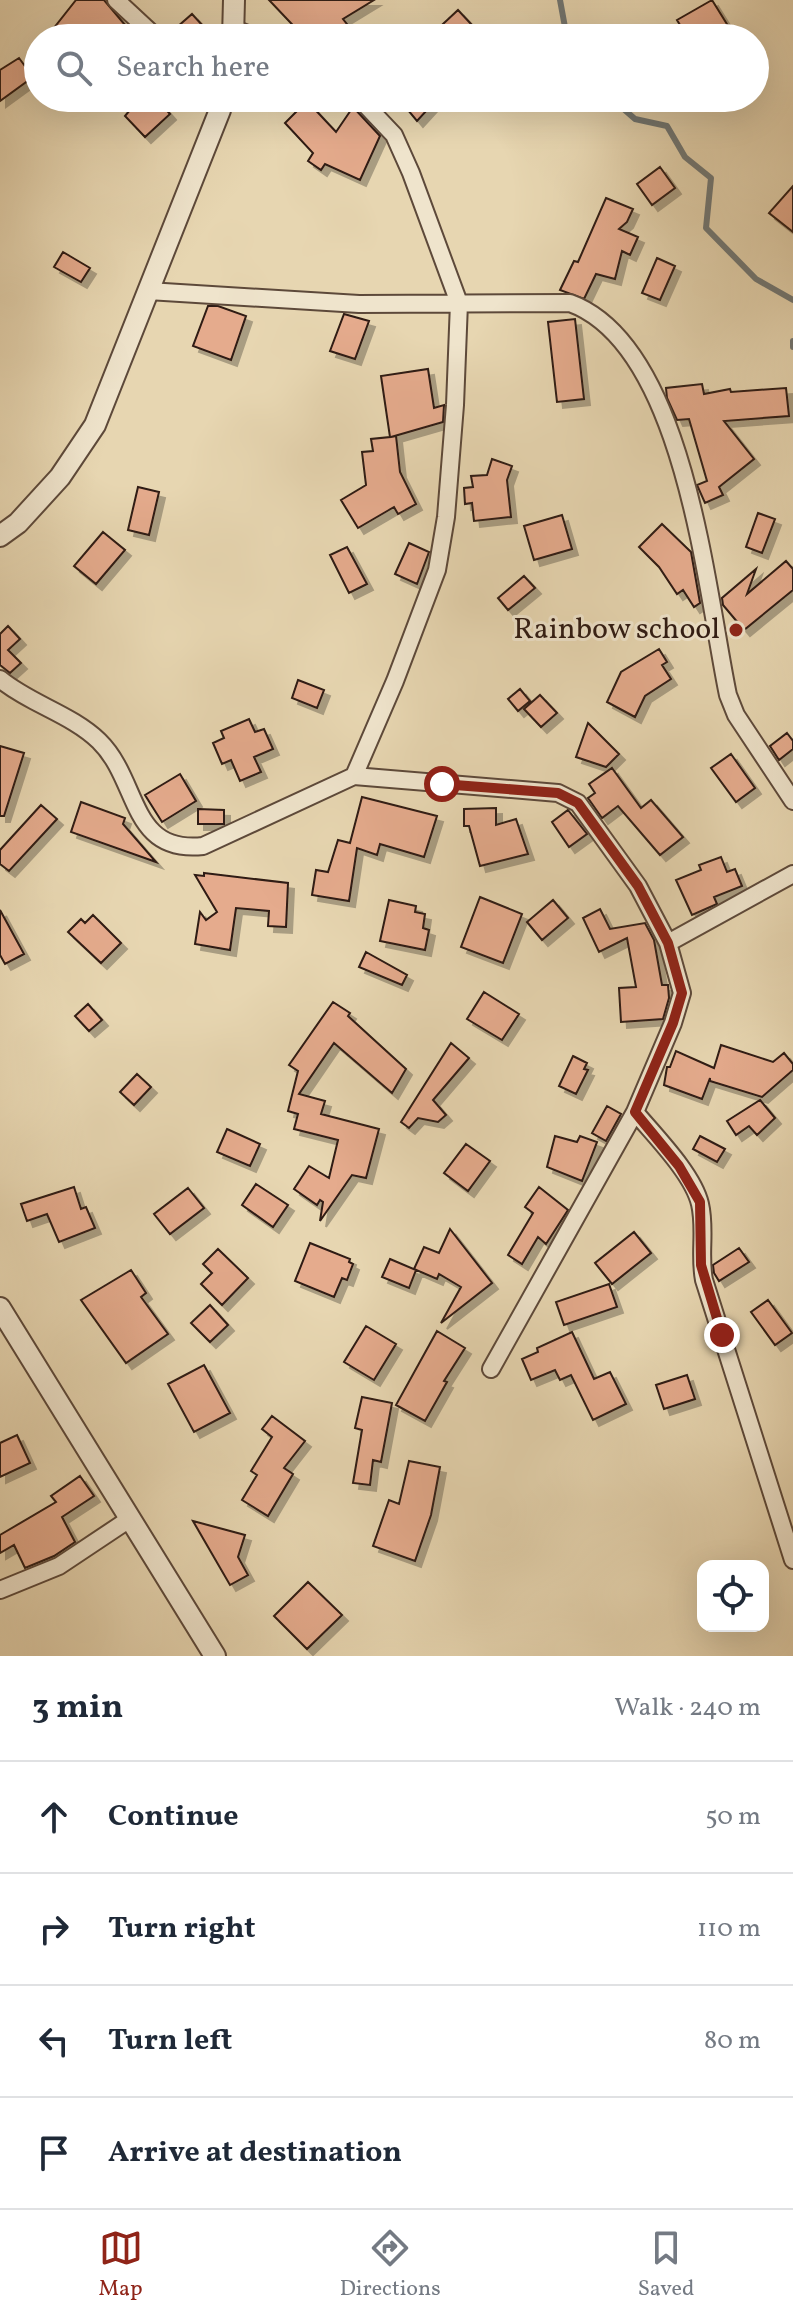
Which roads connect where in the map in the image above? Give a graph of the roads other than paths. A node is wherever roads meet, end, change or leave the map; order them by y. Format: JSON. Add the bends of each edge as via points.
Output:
{"nodes":[{"id":1,"x":116,"y":0,"type":"edge"},
{"id":2,"x":234,"y":0,"type":"edge"},
{"id":3,"x":142,"y":24,"type":"edge"},
{"id":4,"x":234,"y":24,"type":"edge"},
{"id":5,"x":213,"y":112,"type":"edge"},
{"id":6,"x":372,"y":112,"type":"edge"},
{"id":7,"x":148,"y":291,"type":"junction"},
{"id":8,"x":459,"y":303,"type":"junction"},
{"id":9,"x":0,"y":536,"type":"edge"},
{"id":10,"x":0,"y":679,"type":"edge"},
{"id":11,"x":354,"y":776,"type":"junction"},
{"id":12,"x":793,"y":801,"type":"edge"},
{"id":13,"x":793,"y":874,"type":"edge"},
{"id":14,"x":668,"y":943,"type":"junction"},
{"id":15,"x":635,"y":1112,"type":"junction"},
{"id":16,"x":0,"y":1308,"type":"edge"},
{"id":17,"x":491,"y":1369,"type":"dead end"},
{"id":18,"x":131,"y":1518,"type":"junction"},
{"id":19,"x":793,"y":1560,"type":"edge"},
{"id":20,"x":0,"y":1590,"type":"edge"},
{"id":21,"x":215,"y":1656,"type":"edge"}],
"edges":[{"from":1,"to":3,"type":"street"},
{"from":2,"to":4,"type":"street"},
{"from":5,"to":7,"type":"street"},
{"from":6,"to":8,"type":"street","via":[[394,135]]},
{"from":7,"to":8,"type":"street","via":[[359,304]]},
{"from":7,"to":9,"type":"street","via":[[95,425],[60,477]]},
{"from":8,"to":11,"type":"street","via":[[446,517],[437,570]]},
{"from":8,"to":12,"type":"street","via":[[570,303],[613,329],[635,359],[665,419],[692,497],[728,695]]},
{"from":10,"to":11,"type":"street","via":[[99,741],[157,837],[183,848],[203,846]]},
{"from":11,"to":14,"type":"street","via":[[558,793],[578,803],[638,886]]},
{"from":13,"to":14,"type":"street"},
{"from":14,"to":15,"type":"street","via":[[682,993]]},
{"from":15,"to":17,"type":"street"},
{"from":15,"to":19,"type":"street","via":[[679,1166],[700,1202],[704,1280]]},
{"from":16,"to":18,"type":"street"},
{"from":18,"to":20,"type":"street","via":[[59,1566]]},
{"from":18,"to":21,"type":"street"}]}
